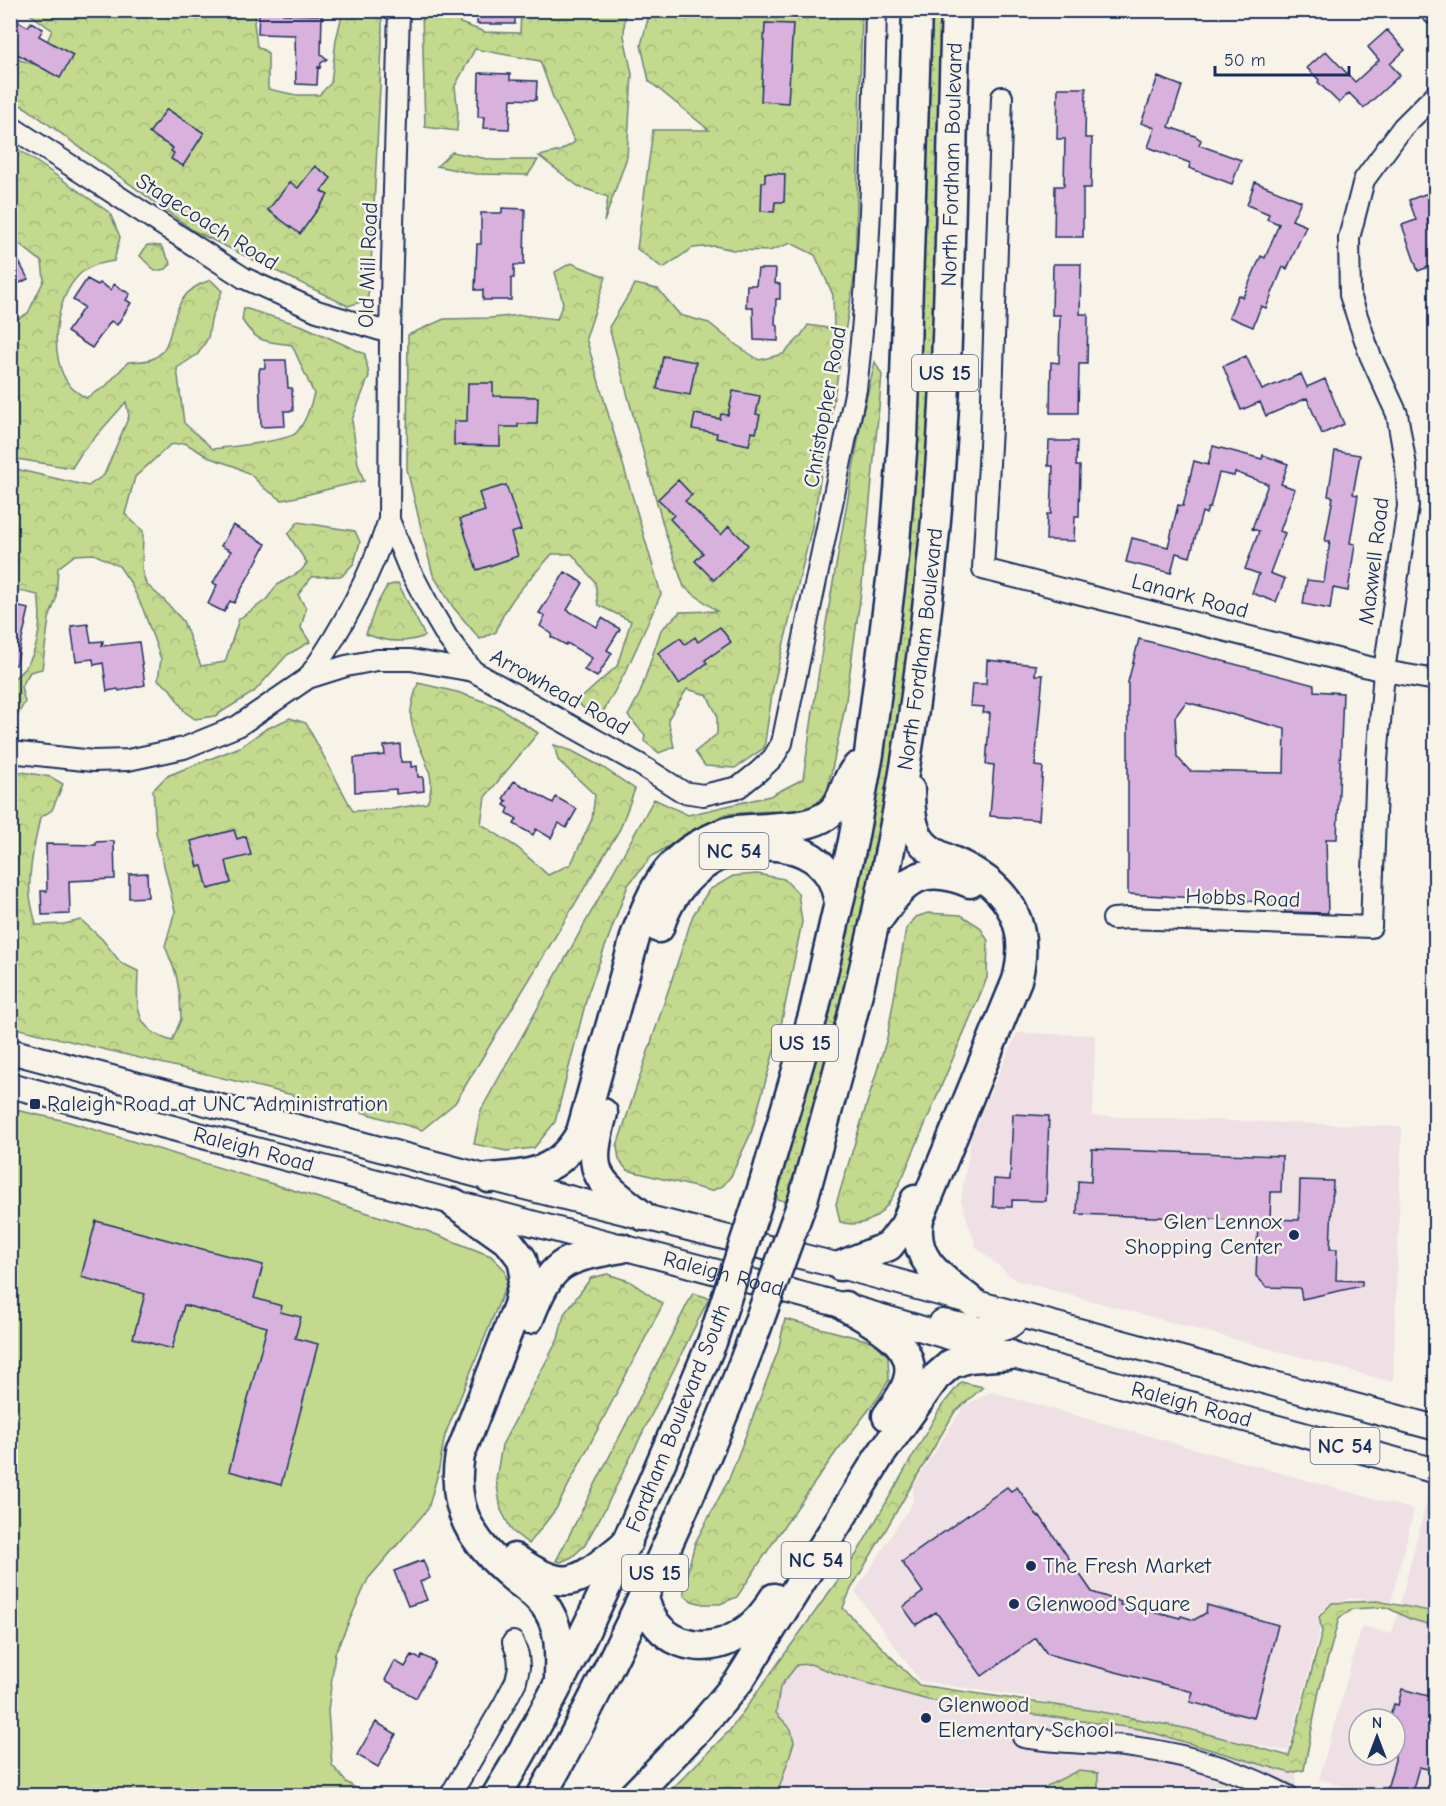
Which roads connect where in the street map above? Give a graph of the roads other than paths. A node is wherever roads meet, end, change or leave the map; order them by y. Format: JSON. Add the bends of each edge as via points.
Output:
{"nodes":[{"id":1,"x":399,"y":10,"type":"edge"},
{"id":2,"x":876,"y":10,"type":"edge"},
{"id":3,"x":917,"y":10,"type":"edge"},
{"id":4,"x":956,"y":10,"type":"edge"},
{"id":5,"x":1429,"y":10,"type":"edge"},
{"id":6,"x":1436,"y":16,"type":"edge"},
{"id":7,"x":1436,"y":94,"type":"edge"},
{"id":8,"x":1002,"y":97,"type":"dead end"},
{"id":9,"x":10,"y":126,"type":"edge"},
{"id":10,"x":390,"y":333,"type":"junction"},
{"id":11,"x":388,"y":520,"type":"junction"},
{"id":12,"x":473,"y":671,"type":"junction"},
{"id":13,"x":1384,"y":671,"type":"junction"},
{"id":14,"x":308,"y":678,"type":"junction"},
{"id":15,"x":1436,"y":680,"type":"edge"},
{"id":16,"x":910,"y":734,"type":"junction"},
{"id":17,"x":10,"y":752,"type":"edge"},
{"id":18,"x":869,"y":754,"type":"junction"},
{"id":19,"x":738,"y":787,"type":"joint"},
{"id":20,"x":839,"y":902,"type":"junction"},
{"id":21,"x":1113,"y":919,"type":"dead end"},
{"id":22,"x":874,"y":926,"type":"junction"},
{"id":23,"x":1371,"y":927,"type":"joint"},
{"id":24,"x":10,"y":1051,"type":"edge"},
{"id":25,"x":10,"y":1085,"type":"edge"},
{"id":26,"x":489,"y":1179,"type":"junction"},
{"id":27,"x":454,"y":1203,"type":"junction"},
{"id":28,"x":643,"y":1216,"type":"junction"},
{"id":29,"x":622,"y":1248,"type":"junction"},
{"id":30,"x":738,"y":1262,"type":"joint"},
{"id":31,"x":840,"y":1266,"type":"junction"},
{"id":32,"x":776,"y":1270,"type":"joint"},
{"id":33,"x":974,"y":1303,"type":"junction"},
{"id":34,"x":845,"y":1306,"type":"junction"},
{"id":35,"x":1019,"y":1315,"type":"junction"},
{"id":36,"x":1010,"y":1355,"type":"junction"},
{"id":37,"x":1436,"y":1428,"type":"edge"},
{"id":38,"x":1436,"y":1471,"type":"edge"},
{"id":39,"x":628,"y":1542,"type":"junction"},
{"id":40,"x":644,"y":1597,"type":"junction"},
{"id":41,"x":513,"y":1642,"type":"dead end"},
{"id":42,"x":559,"y":1683,"type":"junction"},
{"id":43,"x":1023,"y":1737,"type":"dead end"},
{"id":44,"x":450,"y":1796,"type":"edge"},
{"id":45,"x":496,"y":1796,"type":"edge"},
{"id":46,"x":541,"y":1796,"type":"edge"},
{"id":47,"x":633,"y":1796,"type":"edge"},
{"id":48,"x":1288,"y":1796,"type":"edge"}],
"edges":[{"from":1,"to":10,"type":"street","name":"Old Mill Road"},
{"from":2,"to":19,"type":"street","name":"Christopher Road","via":[[870,245],[856,389],[782,743],[758,772]]},
{"from":3,"to":18,"type":"highway","name":"North Fordham Boulevard","number":"US 15","via":[[903,439],[894,556]]},
{"from":4,"to":16,"type":"highway","name":"North Fordham Boulevard","number":"US 15","via":[[936,529]]},
{"from":5,"to":6,"type":"street"},
{"from":7,"to":13,"type":"street","name":"Maxwell Road","via":[[1403,127],[1364,180],[1349,238],[1350,295],[1370,355],[1397,414],[1406,466],[1408,506]]},
{"from":8,"to":13,"type":"street","name":"Lanark Road","via":[[983,569]]},
{"from":9,"to":10,"type":"street","name":"Stagecoach Road","via":[[244,278],[317,311]]},
{"from":10,"to":11,"type":"street","name":"Old Mill Road"},
{"from":11,"to":12,"type":"street","name":"Old Mill Road","via":[[430,608]]},
{"from":11,"to":14,"type":"street","name":"Old Mill Road","via":[[365,583],[334,641]]},
{"from":12,"to":14,"type":"street","name":"Arrowhead Road","via":[[411,660],[377,660]]},
{"from":12,"to":19,"type":"street","name":"Arrowhead Road","via":[[683,792],[703,795]]},
{"from":13,"to":15,"type":"street","name":"Lanark Road"},
{"from":13,"to":23,"type":"street","name":"Maxwell Road"},
{"from":14,"to":17,"type":"street","name":"Arrowhead Road","via":[[238,726],[184,748],[128,760],[93,761]]},
{"from":16,"to":22,"type":"highway","name":"North Fordham Boulevard","number":"US 15"},
{"from":16,"to":33,"type":"highway","via":[[910,796],[917,835],[930,849],[971,870],[1001,892],[1014,911],[1022,946],[1017,980],[917,1229],[917,1240],[927,1263]]},
{"from":18,"to":20,"type":"highway","name":"North Fordham Boulevard","number":"US 15"},
{"from":18,"to":26,"type":"highway","via":[[849,775],[837,806],[827,816],[807,825],[729,831],[676,859],[659,881],[636,934],[577,1140],[560,1160],[540,1171]]},
{"from":20,"to":28,"type":"highway","number":"NC 54","via":[[829,875],[811,857],[792,849],[767,846],[730,852],[704,864],[668,903],[595,1148],[596,1168],[606,1186]]},
{"from":20,"to":30,"type":"highway","name":"North Fordham Boulevard","number":"US 15","bridge":true,"via":[[814,1012]]},
{"from":21,"to":23,"type":"street","name":"Hobbs Road"},
{"from":22,"to":31,"type":"highway","via":[[897,892],[914,879],[938,874],[962,879],[991,899],[1006,928],[1008,946],[1006,966],[905,1225],[889,1246]]},
{"from":22,"to":32,"type":"highway","name":"North Fordham Boulevard","number":"US 15","bridge":true,"via":[[803,1200]]},
{"from":24,"to":26,"type":"main road","name":"Raleigh Road"},
{"from":25,"to":27,"type":"main road","name":"Raleigh Road"},
{"from":26,"to":28,"type":"main road","name":"Raleigh Road"},
{"from":27,"to":29,"type":"main road","name":"Raleigh Road"},
{"from":27,"to":42,"type":"highway","via":[[509,1242],[522,1259],[525,1274],[518,1305],[460,1455],[460,1506],[469,1530],[484,1551],[549,1612],[560,1645]]},
{"from":28,"to":31,"type":"main road","name":"Raleigh Road","number":"NC 54"},
{"from":29,"to":34,"type":"main road","name":"Raleigh Road"},
{"from":29,"to":39,"type":"highway","via":[[570,1260],[556,1268],[544,1283],[480,1446],[474,1485],[478,1512],[490,1536],[508,1554],[549,1579],[577,1579]]},
{"from":30,"to":39,"type":"highway","name":"Fordham Boulevard South","number":"US 15","bridge":true,"via":[[712,1342]]},
{"from":31,"to":33,"type":"main road","name":"Raleigh Road","number":"NC 54"},
{"from":32,"to":40,"type":"highway","name":"Fordham Boulevard South","number":"US 15","bridge":true,"via":[[752,1343],[698,1477]]},
{"from":33,"to":35,"type":"main road","name":"Raleigh Road","number":"NC 54"},
{"from":34,"to":35,"type":"main road","via":[[991,1329],[1010,1326]]},
{"from":34,"to":36,"type":"main road","name":"Raleigh Road"},
{"from":34,"to":40,"type":"highway","via":[[893,1336],[904,1348],[910,1374],[905,1388],[762,1617],[739,1636],[718,1644],[692,1646],[677,1642],[657,1626]]},
{"from":35,"to":37,"type":"main road","name":"Raleigh Road","number":"NC 54"},
{"from":36,"to":38,"type":"main road","name":"Raleigh Road","number":"NC 54"},
{"from":36,"to":47,"type":"highway","number":"NC 54","via":[[968,1358],[951,1364],[936,1377],[879,1457],[739,1681]]},
{"from":39,"to":42,"type":"highway","name":"Fordham Boulevard South","number":"US 15"},
{"from":40,"to":46,"type":"highway","name":"Fordham Boulevard South","number":"US 15"},
{"from":41,"to":44,"type":"street","via":[[519,1667],[516,1681]]},
{"from":42,"to":45,"type":"highway","name":"Fordham Boulevard South","number":"US 15"},
{"from":43,"to":48,"type":"street","via":[[1137,1747],[1182,1756],[1259,1781]]}]}
